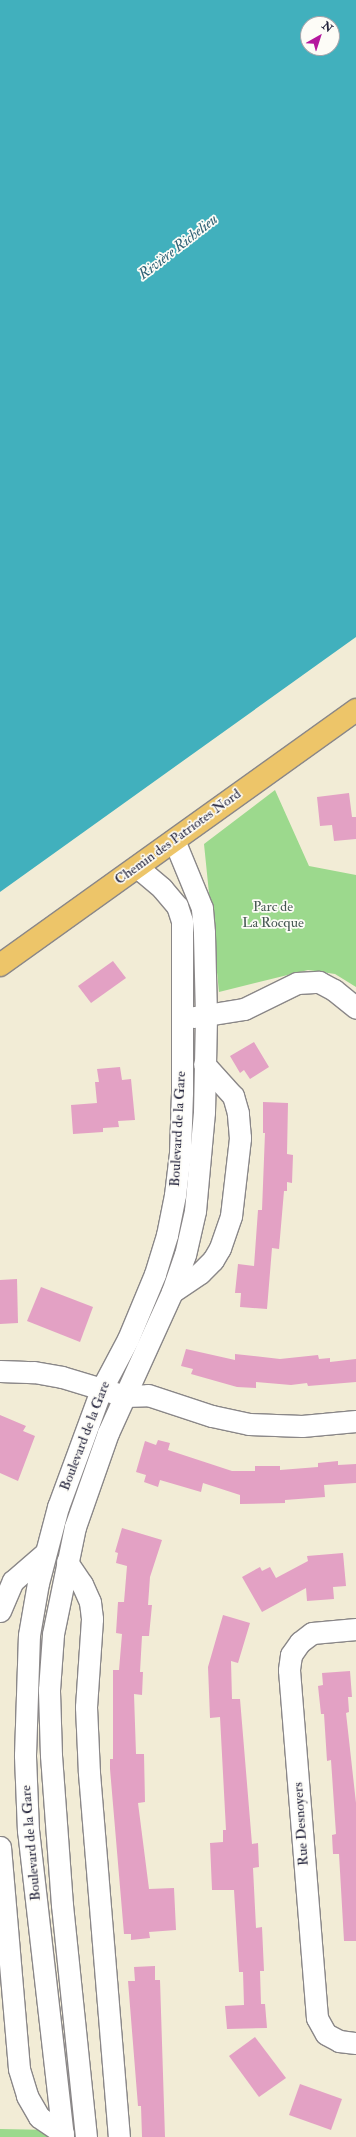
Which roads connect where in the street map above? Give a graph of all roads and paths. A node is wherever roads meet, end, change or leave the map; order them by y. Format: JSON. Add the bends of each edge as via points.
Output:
{"nodes":[{"id":1,"x":356,"y":710,"type":"edge"},
{"id":2,"x":174,"y":840,"type":"junction"},
{"id":3,"x":137,"y":867,"type":"junction"},
{"id":4,"x":0,"y":965,"type":"edge"},
{"id":5,"x":356,"y":1008,"type":"edge"},
{"id":6,"x":206,"y":1016,"type":"junction"},
{"id":7,"x":182,"y":1018,"type":"junction"},
{"id":8,"x":204,"y":1064,"type":"junction"},
{"id":9,"x":172,"y":1292,"type":"junction"},
{"id":10,"x":0,"y":1371,"type":"edge"},
{"id":11,"x":101,"y":1390,"type":"junction"},
{"id":12,"x":125,"y":1396,"type":"junction"},
{"id":13,"x":356,"y":1421,"type":"edge"},
{"id":14,"x":44,"y":1554,"type":"junction"},
{"id":15,"x":67,"y":1562,"type":"junction"},
{"id":16,"x":0,"y":1612,"type":"edge"},
{"id":17,"x":356,"y":1629,"type":"edge"},
{"id":18,"x":0,"y":1847,"type":"edge"},
{"id":19,"x":356,"y":2043,"type":"edge"},
{"id":20,"x":63,"y":2135,"type":"edge"},
{"id":21,"x":86,"y":2137,"type":"edge"},
{"id":22,"x":119,"y":2137,"type":"edge"}],
"edges":[{"from":1,"to":2,"type":"main road","name":"Chemin des Patriotes Nord"},
{"from":2,"to":3,"type":"main road","name":"Chemin des Patriotes Nord"},
{"from":2,"to":6,"type":"street","name":"Boulevard de la Gare","via":[[202,908]]},
{"from":3,"to":4,"type":"main road","name":"Chemin des Patriotes Nord"},
{"from":3,"to":7,"type":"street","name":"Boulevard de la Gare","via":[[162,888],[177,906],[182,921]]},
{"from":5,"to":6,"type":"street","via":[[319,982],[297,983],[244,1008]]},
{"from":6,"to":7,"type":"street"},
{"from":6,"to":8,"type":"street","name":"Boulevard de la Gare"},
{"from":7,"to":11,"type":"street","name":"Boulevard de la Gare","via":[[180,1153],[167,1235],[155,1274],[128,1340]]},
{"from":8,"to":9,"type":"street","name":"Boulevard de la Gare","via":[[202,1159],[195,1211],[185,1256]]},
{"from":8,"to":9,"type":"street","name":"Boulevard de la Gare","via":[[233,1096],[238,1113],[240,1138],[231,1216],[223,1243],[213,1260],[200,1273]]},
{"from":9,"to":12,"type":"street","name":"Boulevard de la Gare"},
{"from":10,"to":11,"type":"street","via":[[48,1374]]},
{"from":11,"to":12,"type":"street"},
{"from":11,"to":14,"type":"street","name":"Boulevard de la Gare","via":[[78,1448]]},
{"from":12,"to":13,"type":"street","via":[[148,1395],[212,1416],[249,1424],[302,1426]]},
{"from":12,"to":15,"type":"street","name":"Boulevard de la Gare","via":[[108,1433],[77,1519]]},
{"from":14,"to":16,"type":"street","via":[[13,1581]]},
{"from":14,"to":20,"type":"street","name":"Boulevard de la Gare","via":[[29,1635],[25,1755],[28,1831]]},
{"from":15,"to":21,"type":"street","name":"Boulevard de la Gare","via":[[53,1634],[49,1690],[51,1755],[62,1905]]},
{"from":15,"to":22,"type":"street","via":[[82,1584],[90,1602],[92,1619],[86,1707],[89,1773]]},
{"from":17,"to":19,"type":"street","name":"Rue Desnoyers","via":[[312,1633],[300,1642],[291,1655],[289,1670],[318,2018],[326,2034],[339,2041]]},
{"from":18,"to":20,"type":"street","name":"Boulevard de la Gare","via":[[19,2069],[27,2096],[39,2117]]}]}
